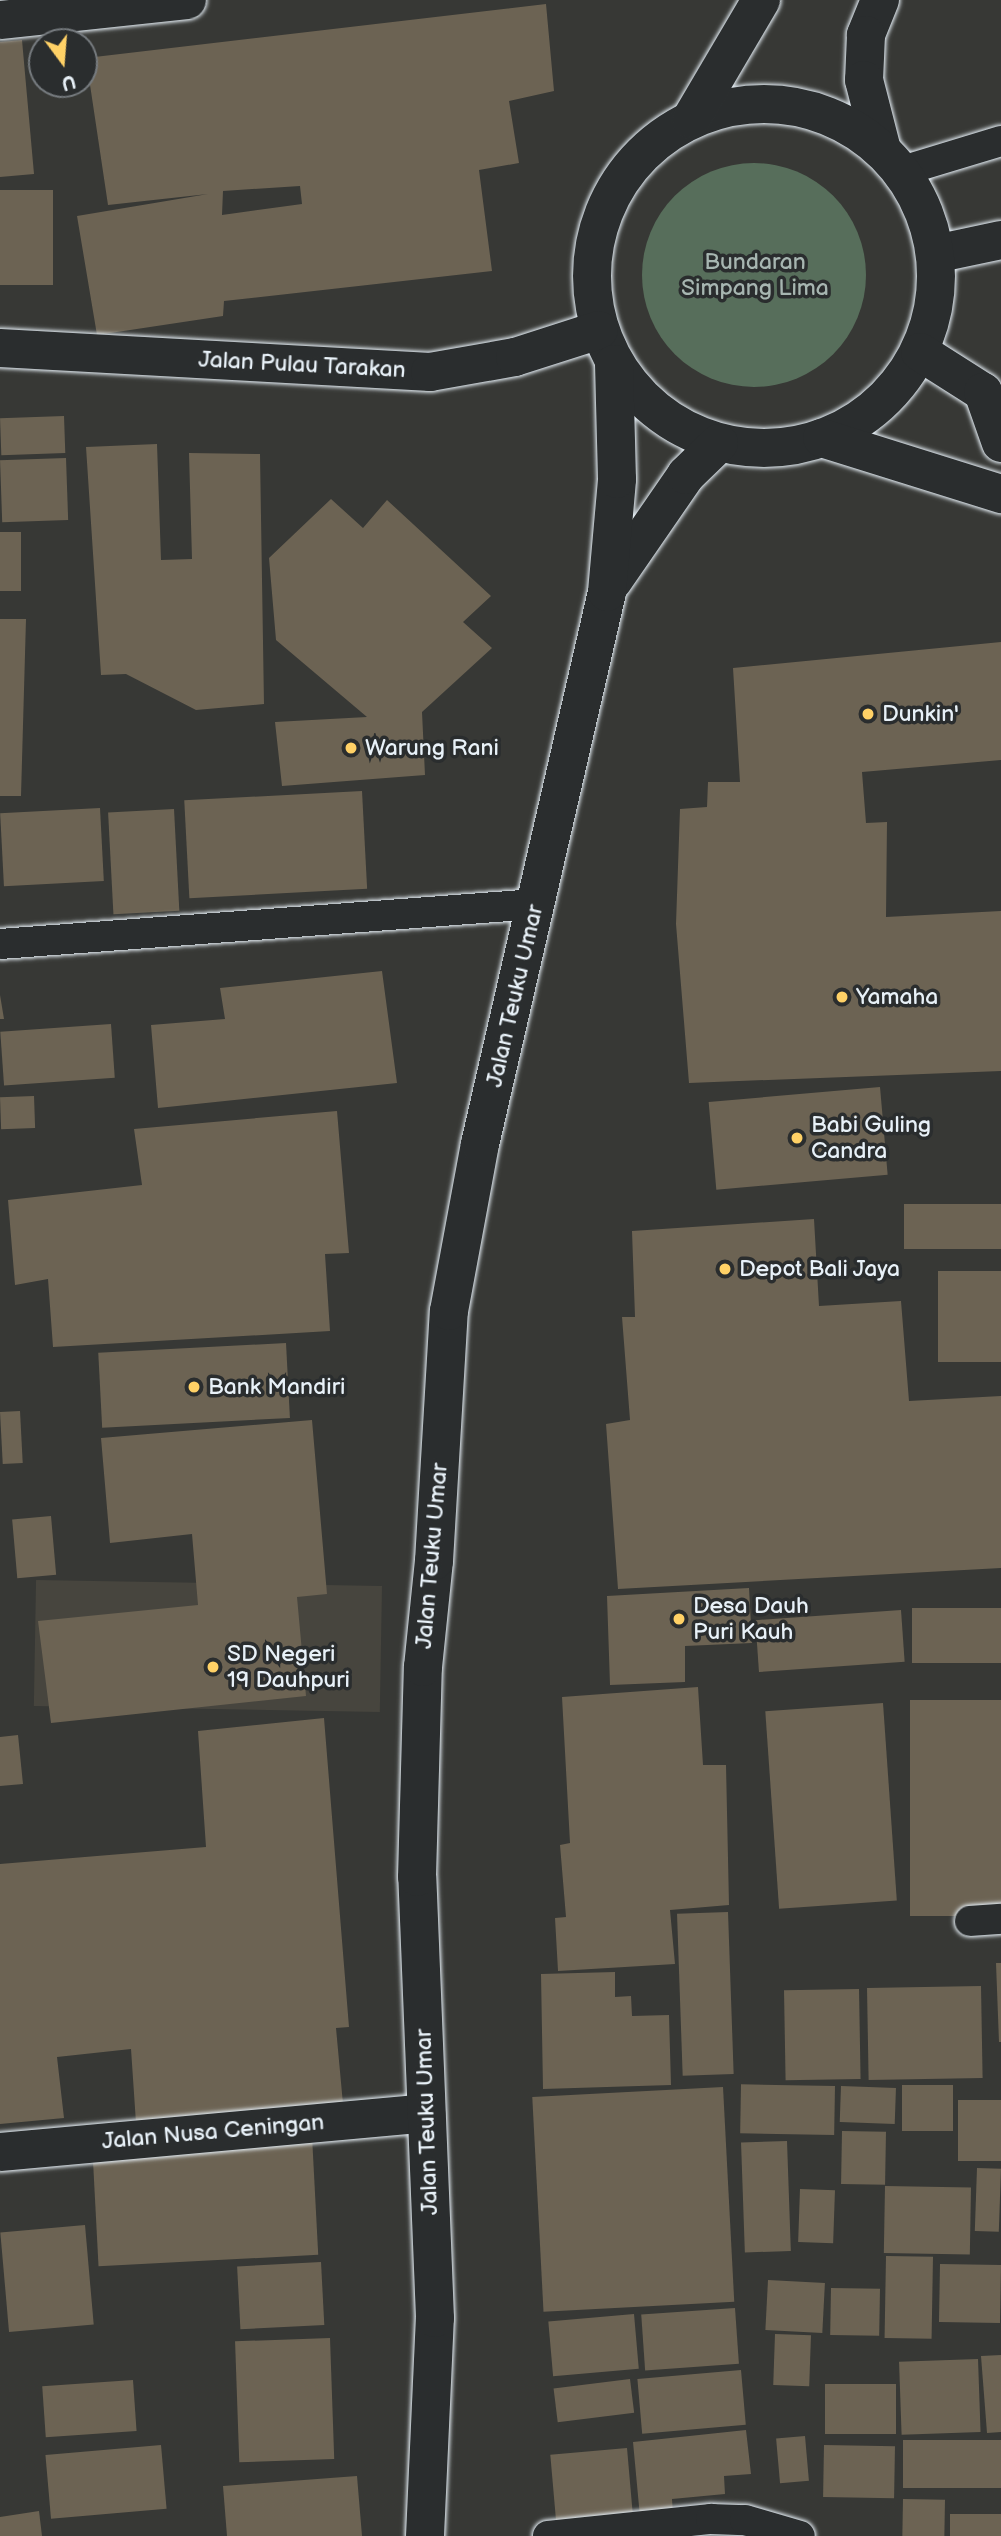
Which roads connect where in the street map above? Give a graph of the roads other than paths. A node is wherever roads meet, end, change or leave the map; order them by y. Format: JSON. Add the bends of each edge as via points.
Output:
{"nodes":[{"id":1,"x":187,"y":0,"type":"edge"},
{"id":2,"x":880,"y":0,"type":"edge"},
{"id":3,"x":751,"y":4,"type":"edge"},
{"id":4,"x":0,"y":20,"type":"edge"},
{"id":5,"x":691,"y":119,"type":"junction"},
{"id":6,"x":1001,"y":141,"type":"edge"},
{"id":7,"x":892,"y":161,"type":"junction"},
{"id":8,"x":1001,"y":240,"type":"edge"},
{"id":9,"x":935,"y":254,"type":"junction"},
{"id":10,"x":607,"y":347,"type":"junction"},
{"id":11,"x":0,"y":348,"type":"edge"},
{"id":12,"x":920,"y":352,"type":"junction"},
{"id":13,"x":992,"y":389,"type":"edge"},
{"id":14,"x":822,"y":438,"type":"junction"},
{"id":15,"x":719,"y":443,"type":"junction"},
{"id":16,"x":1001,"y":443,"type":"edge"},
{"id":17,"x":1001,"y":494,"type":"edge"},
{"id":18,"x":607,"y":592,"type":"junction"},
{"id":19,"x":536,"y":904,"type":"junction"},
{"id":20,"x":0,"y":944,"type":"edge"},
{"id":21,"x":1001,"y":1919,"type":"edge"},
{"id":22,"x":970,"y":1921,"type":"dead end"},
{"id":23,"x":426,"y":2113,"type":"junction"},
{"id":24,"x":0,"y":2152,"type":"edge"},
{"id":25,"x":425,"y":2536,"type":"edge"},
{"id":26,"x":548,"y":2536,"type":"edge"},
{"id":27,"x":800,"y":2536,"type":"edge"}],
"edges":[{"from":1,"to":4,"type":"main road"},
{"from":2,"to":7,"type":"main road","via":[[866,35],[864,80]]},
{"from":3,"to":5,"type":"main road"},
{"from":5,"to":7,"type":"main road","via":[[741,105],[791,106],[840,121]]},
{"from":5,"to":10,"type":"main road","name":"Jalan Teuku Umar","via":[[656,142],[626,171],[605,207],[593,248],[591,289]]},
{"from":6,"to":7,"type":"lane"},
{"from":7,"to":9,"type":"main road","via":[[918,197]]},
{"from":8,"to":9,"type":"main road"},
{"from":9,"to":12,"type":"main road","via":[[934,304]]},
{"from":10,"to":11,"type":"main road","name":"Jalan Pulau Tarakan","via":[[430,372]]},
{"from":10,"to":15,"type":"main road","via":[[642,399],[678,426]]},
{"from":10,"to":18,"type":"main road","name":"Jalan Teuku Umar","via":[[617,479]]},
{"from":12,"to":13,"type":"main road"},
{"from":12,"to":14,"type":"main road","via":[[894,388],[862,418]]},
{"from":13,"to":16,"type":"main road"},
{"from":14,"to":15,"type":"main road","via":[[753,448]]},
{"from":14,"to":17,"type":"main road"},
{"from":15,"to":18,"type":"main road","name":"Jalan Teuku Umar","via":[[664,504]]},
{"from":18,"to":19,"type":"main road","name":"Jalan Teuku Umar"},
{"from":19,"to":20,"type":"lane"},
{"from":19,"to":23,"type":"main road","name":"Jalan Teuku Umar","via":[[480,1144],[449,1311],[423,1667],[417,1851]]},
{"from":21,"to":22,"type":"lane"},
{"from":23,"to":24,"type":"main road","name":"Jalan Nusa Ceningan"},
{"from":23,"to":25,"type":"main road","name":"Jalan Teuku Umar","via":[[435,2318]]},
{"from":26,"to":27,"type":"lane","via":[[712,2519],[745,2520]]}]}
